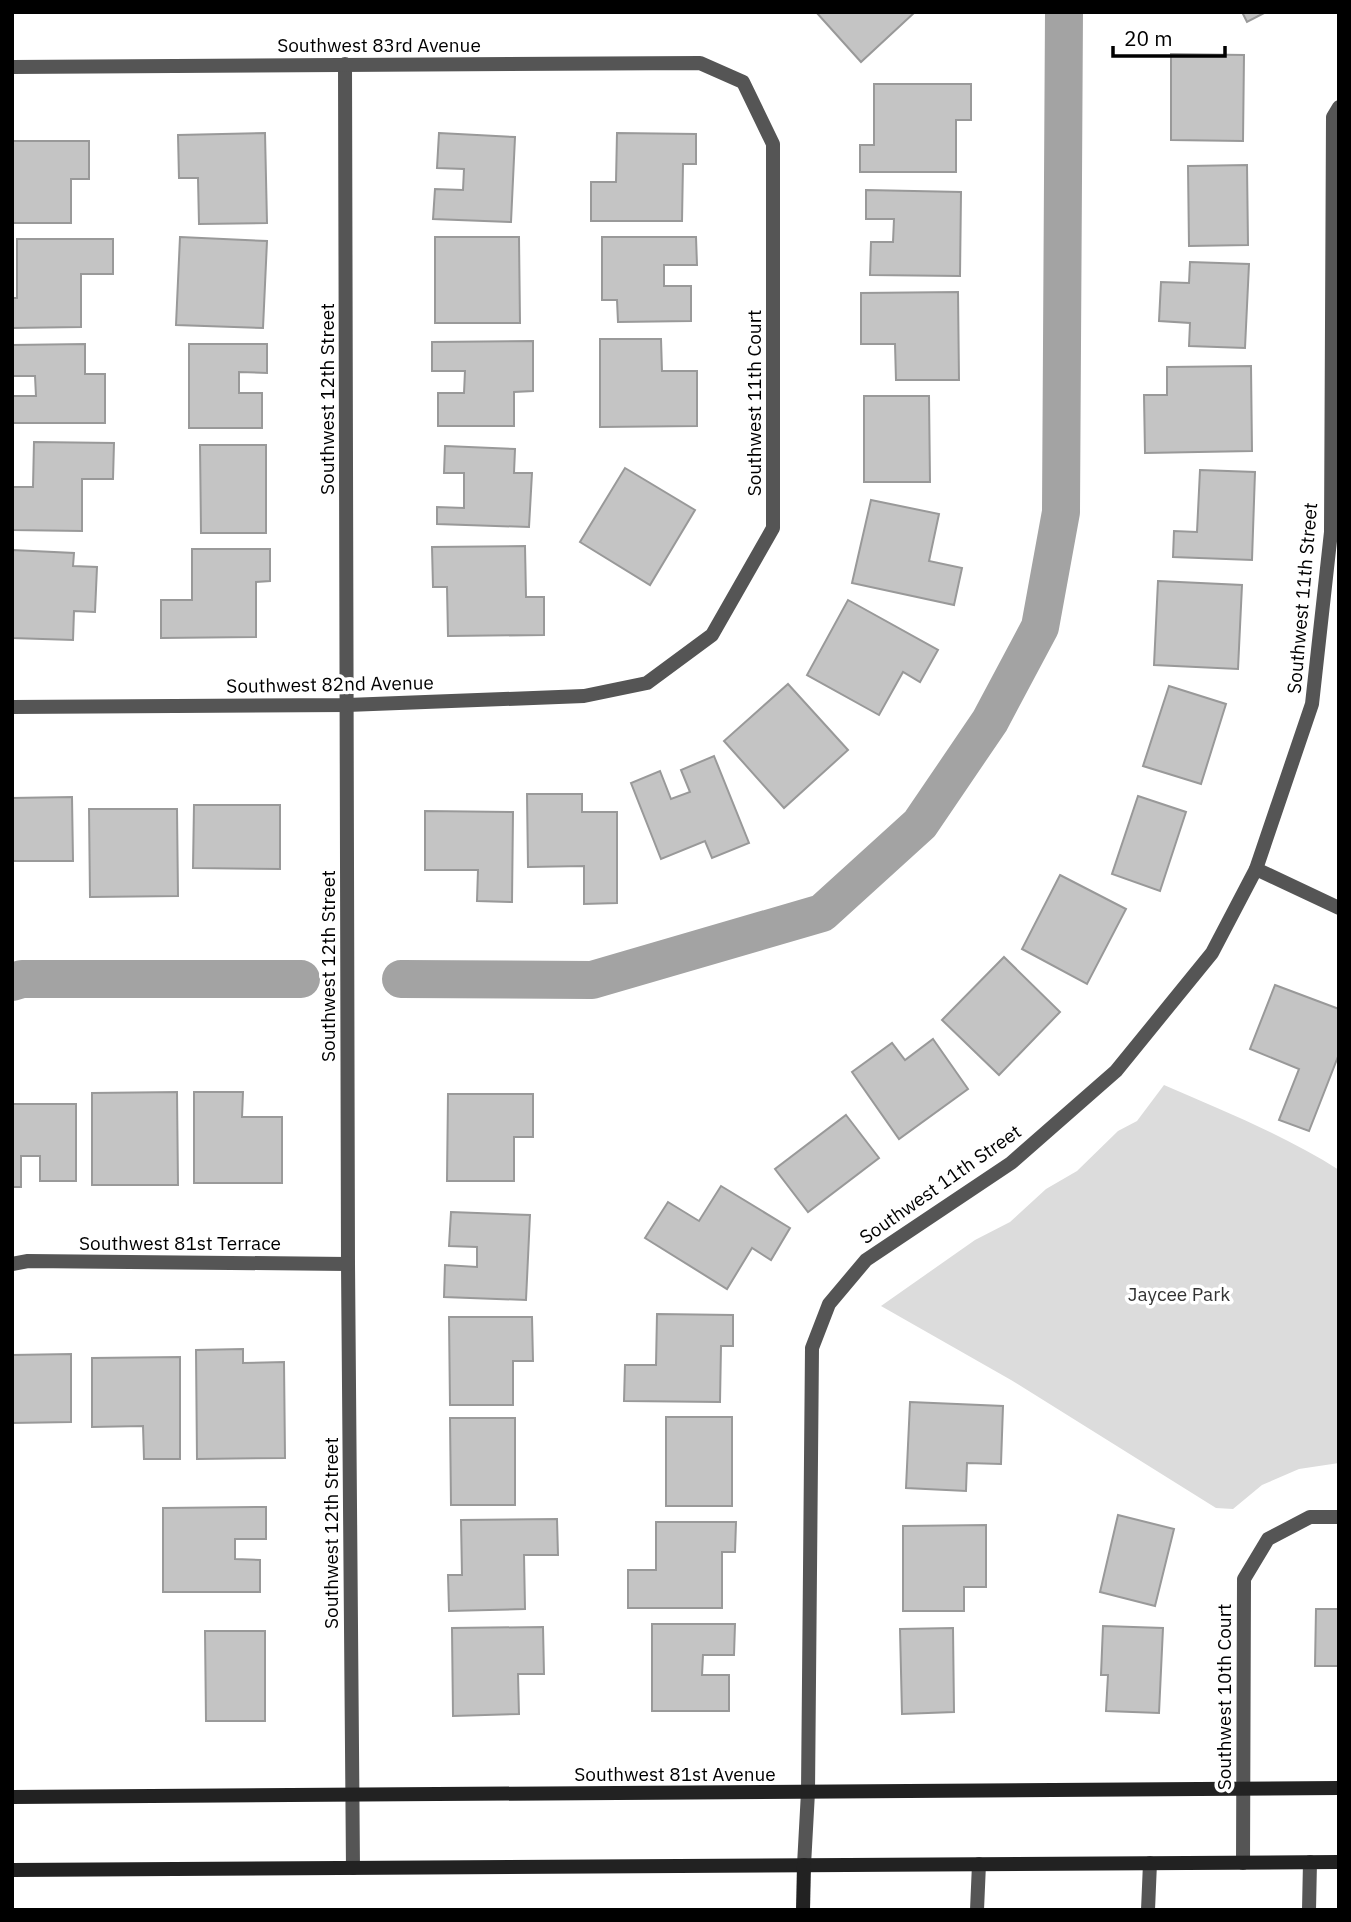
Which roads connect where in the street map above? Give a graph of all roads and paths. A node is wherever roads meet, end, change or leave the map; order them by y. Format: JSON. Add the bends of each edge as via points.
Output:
{"nodes":[{"id":1,"x":345,"y":64,"type":"junction"},
{"id":2,"x":12,"y":67,"type":"edge"},
{"id":3,"x":743,"y":82,"type":"joint"},
{"id":4,"x":1339,"y":107,"type":"edge"},
{"id":5,"x":647,"y":683,"type":"joint"},
{"id":6,"x":347,"y":705,"type":"junction"},
{"id":7,"x":12,"y":707,"type":"edge"},
{"id":8,"x":1256,"y":869,"type":"junction"},
{"id":9,"x":1339,"y":908,"type":"edge"},
{"id":10,"x":12,"y":1264,"type":"edge"},
{"id":11,"x":348,"y":1264,"type":"junction"},
{"id":12,"x":1339,"y":1517,"type":"edge"},
{"id":13,"x":1243,"y":1788,"type":"junction"},
{"id":14,"x":1339,"y":1788,"type":"edge"},
{"id":15,"x":808,"y":1792,"type":"junction"},
{"id":16,"x":353,"y":1795,"type":"junction"},
{"id":17,"x":12,"y":1797,"type":"edge"},
{"id":18,"x":1310,"y":1862,"type":"junction"},
{"id":19,"x":1339,"y":1862,"type":"edge"},
{"id":20,"x":1150,"y":1863,"type":"junction"},
{"id":21,"x":1243,"y":1863,"type":"junction"},
{"id":22,"x":979,"y":1864,"type":"junction"},
{"id":23,"x":804,"y":1865,"type":"junction"},
{"id":24,"x":353,"y":1868,"type":"junction"},
{"id":25,"x":12,"y":1870,"type":"edge"},
{"id":26,"x":803,"y":1910,"type":"edge"},
{"id":27,"x":977,"y":1910,"type":"edge"},
{"id":28,"x":1148,"y":1910,"type":"edge"},
{"id":29,"x":1309,"y":1910,"type":"edge"}],
"edges":[{"from":1,"to":2,"type":"street","name":"Southwest 83rd Avenue"},
{"from":1,"to":3,"type":"street","name":"Southwest 83rd Avenue","via":[[700,63]]},
{"from":1,"to":6,"type":"street","name":"Southwest 12th Street"},
{"from":3,"to":5,"type":"street","name":"Southwest 11th Court","via":[[774,144],[773,528],[712,635]]},
{"from":4,"to":8,"type":"street","name":"Southwest 11th Street","via":[[1333,117],[1331,532],[1312,704]]},
{"from":5,"to":6,"type":"street","name":"Southwest 82nd Avenue","via":[[584,696]]},
{"from":6,"to":7,"type":"street","name":"Southwest 82nd Avenue"},
{"from":6,"to":11,"type":"street","name":"Southwest 12th Street"},
{"from":8,"to":9,"type":"street"},
{"from":8,"to":15,"type":"street","name":"Southwest 11th Street","via":[[1212,953],[1116,1071],[1011,1163],[866,1260],[829,1304],[812,1348]]},
{"from":10,"to":11,"type":"street","name":"Southwest 81st Terrace"},
{"from":11,"to":16,"type":"street","name":"Southwest 12th Street"},
{"from":12,"to":13,"type":"street","name":"Southwest 10th Court","via":[[1310,1517],[1268,1539],[1244,1579]]},
{"from":13,"to":14,"type":"street","name":"Southwest 81st Avenue"},
{"from":13,"to":15,"type":"street","name":"Southwest 81st Avenue"},
{"from":13,"to":21,"type":"street","name":"Southwest 10th Court"},
{"from":15,"to":16,"type":"street","name":"Southwest 81st Avenue"},
{"from":15,"to":23,"type":"street","name":"Southwest 11th Street"},
{"from":16,"to":17,"type":"street","name":"Southwest 81st Avenue"},
{"from":16,"to":24,"type":"street","name":"Southwest 12th Street"},
{"from":18,"to":19,"type":"street"},
{"from":18,"to":21,"type":"street"},
{"from":18,"to":29,"type":"street"},
{"from":20,"to":21,"type":"street"},
{"from":20,"to":22,"type":"street"},
{"from":20,"to":28,"type":"street"},
{"from":22,"to":23,"type":"street"},
{"from":22,"to":27,"type":"street"},
{"from":23,"to":24,"type":"street"},
{"from":23,"to":26,"type":"street"},
{"from":24,"to":25,"type":"street"}]}
